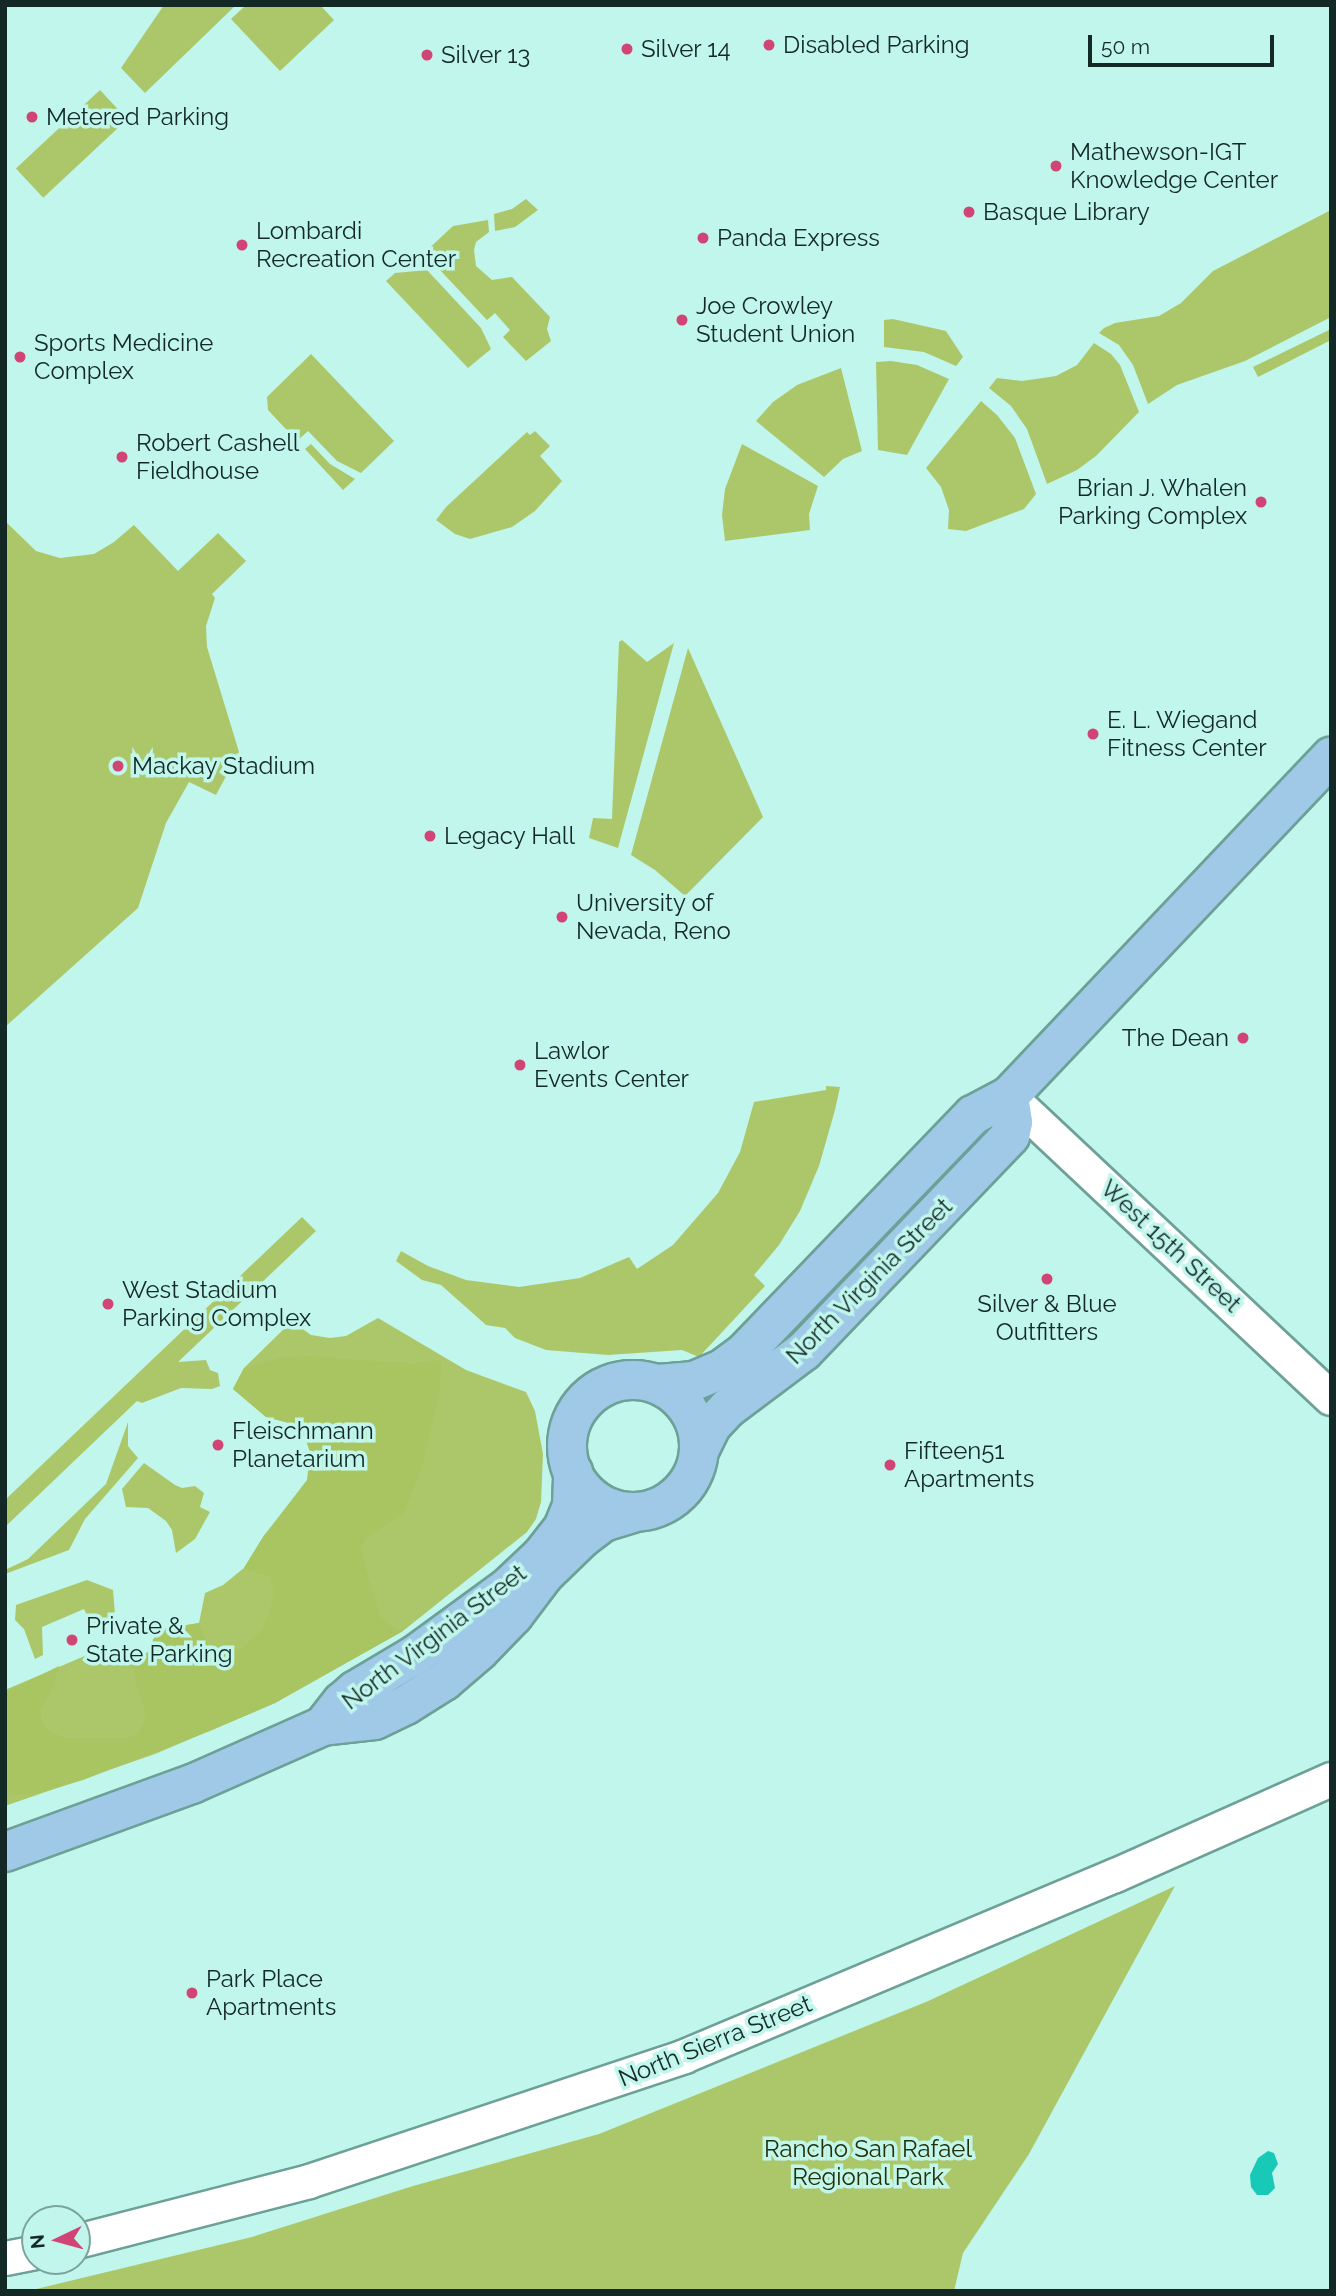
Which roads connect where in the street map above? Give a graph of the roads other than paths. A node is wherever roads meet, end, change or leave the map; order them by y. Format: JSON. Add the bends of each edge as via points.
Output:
{"nodes":[{"id":1,"x":1331,"y":757,"type":"edge"},
{"id":2,"x":1009,"y":1096,"type":"junction"},
{"id":3,"x":657,"y":1384,"type":"junction"},
{"id":4,"x":1331,"y":1398,"type":"edge"},
{"id":5,"x":699,"y":1451,"type":"junction"},
{"id":6,"x":573,"y":1472,"type":"junction"},
{"id":7,"x":632,"y":1513,"type":"junction"},
{"id":8,"x":323,"y":1726,"type":"junction"},
{"id":9,"x":1331,"y":1779,"type":"edge"},
{"id":10,"x":5,"y":1852,"type":"edge"},
{"id":11,"x":91,"y":2237,"type":"edge"}],
"edges":[{"from":1,"to":2,"type":"main road","name":"North Virginia Street"},
{"from":2,"to":3,"type":"main road","name":"North Virginia Street","via":[[973,1115],[743,1354],[694,1381]]},
{"from":2,"to":4,"type":"main road","name":"West 15th Street"},
{"from":2,"to":5,"type":"main road","name":"North Virginia Street","via":[[1010,1136],[804,1351],[728,1408],[711,1426]]},
{"from":3,"to":5,"type":"main road","via":[[677,1396],[692,1414]]},
{"from":3,"to":6,"type":"main road","via":[[635,1379],[612,1382],[592,1394],[577,1411],[568,1433],[567,1456]]},
{"from":5,"to":7,"type":"main road","via":[[690,1481],[675,1499],[654,1510]]},
{"from":6,"to":7,"type":"main road","via":[[589,1496],[609,1508]]},
{"from":6,"to":8,"type":"main road","name":"North Virginia Street","via":[[572,1506],[563,1528],[542,1555],[507,1588],[415,1655],[356,1690]]},
{"from":7,"to":8,"type":"main road","name":"North Virginia Street","via":[[603,1522],[582,1538],[544,1575],[513,1616],[444,1681],[375,1720]]},
{"from":8,"to":10,"type":"main road","name":"North Virginia Street","via":[[192,1784]]},
{"from":9,"to":11,"type":"main road","name":"North Sierra Street","via":[[684,2056],[309,2181]]}]}
